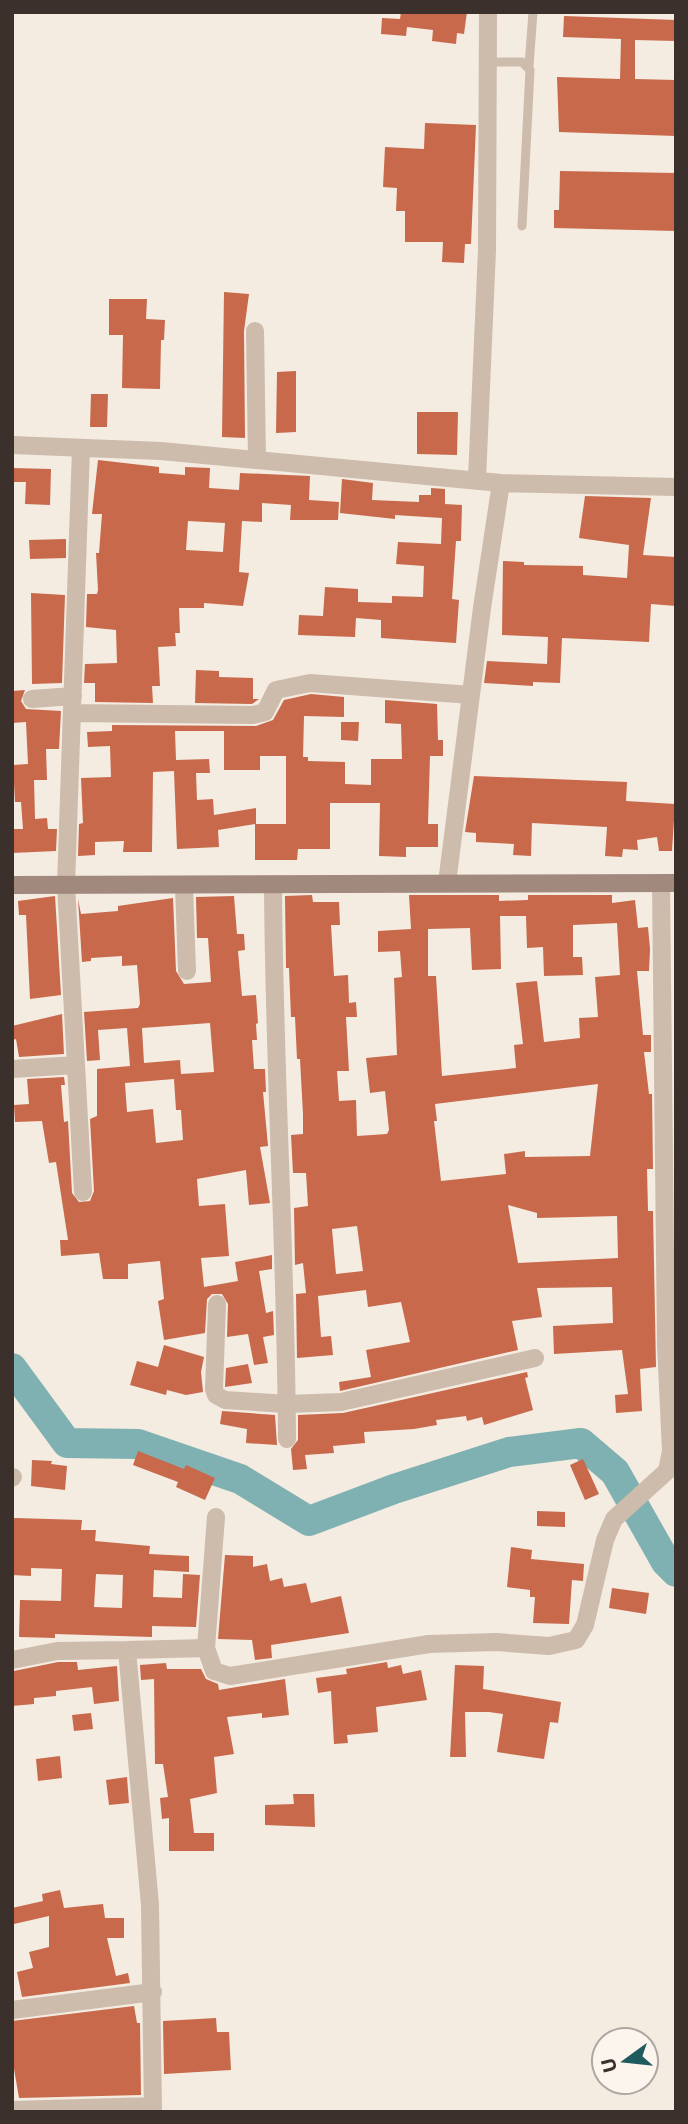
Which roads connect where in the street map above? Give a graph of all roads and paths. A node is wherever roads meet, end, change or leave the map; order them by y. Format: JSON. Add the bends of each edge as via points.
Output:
{"nodes":[{"id":1,"x":488,"y":12,"type":"edge"},
{"id":2,"x":533,"y":12,"type":"edge"},
{"id":3,"x":488,"y":62,"type":"junction"},
{"id":4,"x":528,"y":66,"type":"junction"},
{"id":5,"x":522,"y":226,"type":"dead end"},
{"id":6,"x":255,"y":331,"type":"dead end"},
{"id":7,"x":12,"y":445,"type":"edge"},
{"id":8,"x":81,"y":448,"type":"junction"},
{"id":9,"x":257,"y":459,"type":"junction"},
{"id":10,"x":477,"y":479,"type":"junction"},
{"id":11,"x":501,"y":482,"type":"junction"},
{"id":12,"x":676,"y":487,"type":"edge"},
{"id":13,"x":471,"y":695,"type":"junction"},
{"id":14,"x":32,"y":698,"type":"dead end"},
{"id":15,"x":72,"y":705,"type":"junction"},
{"id":16,"x":447,"y":883,"type":"junction"},
{"id":17,"x":669,"y":883,"type":"edge"},
{"id":18,"x":12,"y":885,"type":"edge"},
{"id":19,"x":66,"y":885,"type":"junction"},
{"id":20,"x":273,"y":885,"type":"junction"},
{"id":21,"x":184,"y":886,"type":"junction"},
{"id":22,"x":187,"y":971,"type":"dead end"},
{"id":23,"x":76,"y":1065,"type":"junction"},
{"id":24,"x":12,"y":1069,"type":"edge"},
{"id":25,"x":670,"y":1149,"type":"edge"},
{"id":26,"x":82,"y":1192,"type":"dead end"},
{"id":27,"x":217,"y":1304,"type":"dead end"},
{"id":28,"x":534,"y":1358,"type":"dead end"},
{"id":29,"x":671,"y":1383,"type":"edge"},
{"id":30,"x":287,"y":1405,"type":"junction"},
{"id":31,"x":287,"y":1439,"type":"dead end"},
{"id":32,"x":216,"y":1517,"type":"dead end"},
{"id":33,"x":206,"y":1648,"type":"junction"},
{"id":34,"x":127,"y":1650,"type":"junction"},
{"id":35,"x":12,"y":1660,"type":"edge"},
{"id":36,"x":153,"y":1992,"type":"junction"},
{"id":37,"x":13,"y":2005,"type":"edge"},
{"id":38,"x":153,"y":2109,"type":"edge"},
{"id":39,"x":12,"y":2110,"type":"edge"}],
"edges":[{"from":1,"to":3,"type":"street"},
{"from":2,"to":4,"type":"lane"},
{"from":3,"to":4,"type":"lane"},
{"from":3,"to":10,"type":"street","via":[[487,250]]},
{"from":4,"to":5,"type":"lane"},
{"from":6,"to":9,"type":"street"},
{"from":7,"to":8,"type":"street"},
{"from":8,"to":9,"type":"street"},
{"from":8,"to":15,"type":"street"},
{"from":9,"to":10,"type":"street"},
{"from":10,"to":11,"type":"street"},
{"from":11,"to":12,"type":"street"},
{"from":11,"to":13,"type":"street"},
{"from":13,"to":15,"type":"street","via":[[310,683],[276,690],[265,712],[253,715]]},
{"from":13,"to":16,"type":"street"},
{"from":14,"to":15,"type":"street"},
{"from":15,"to":19,"type":"street"},
{"from":16,"to":17,"type":"main road"},
{"from":16,"to":20,"type":"main road"},
{"from":17,"to":25,"type":"street"},
{"from":18,"to":19,"type":"main road"},
{"from":19,"to":21,"type":"main road"},
{"from":19,"to":23,"type":"street"},
{"from":20,"to":21,"type":"main road"},
{"from":20,"to":30,"type":"street"},
{"from":21,"to":22,"type":"street"},
{"from":23,"to":24,"type":"street"},
{"from":23,"to":26,"type":"street"},
{"from":25,"to":29,"type":"street"},
{"from":27,"to":30,"type":"street","via":[[216,1395],[225,1400]]},
{"from":28,"to":30,"type":"street","via":[[352,1399]]},
{"from":29,"to":33,"type":"street","via":[[667,1471],[614,1519],[585,1625],[576,1640],[563,1644],[429,1644],[230,1676],[215,1671]]},
{"from":30,"to":31,"type":"street"},
{"from":32,"to":33,"type":"street"},
{"from":33,"to":34,"type":"street"},
{"from":34,"to":35,"type":"street","via":[[57,1651]]},
{"from":34,"to":36,"type":"street","via":[[152,1931]]},
{"from":36,"to":37,"type":"street"},
{"from":36,"to":38,"type":"street"},
{"from":38,"to":39,"type":"street"}]}
